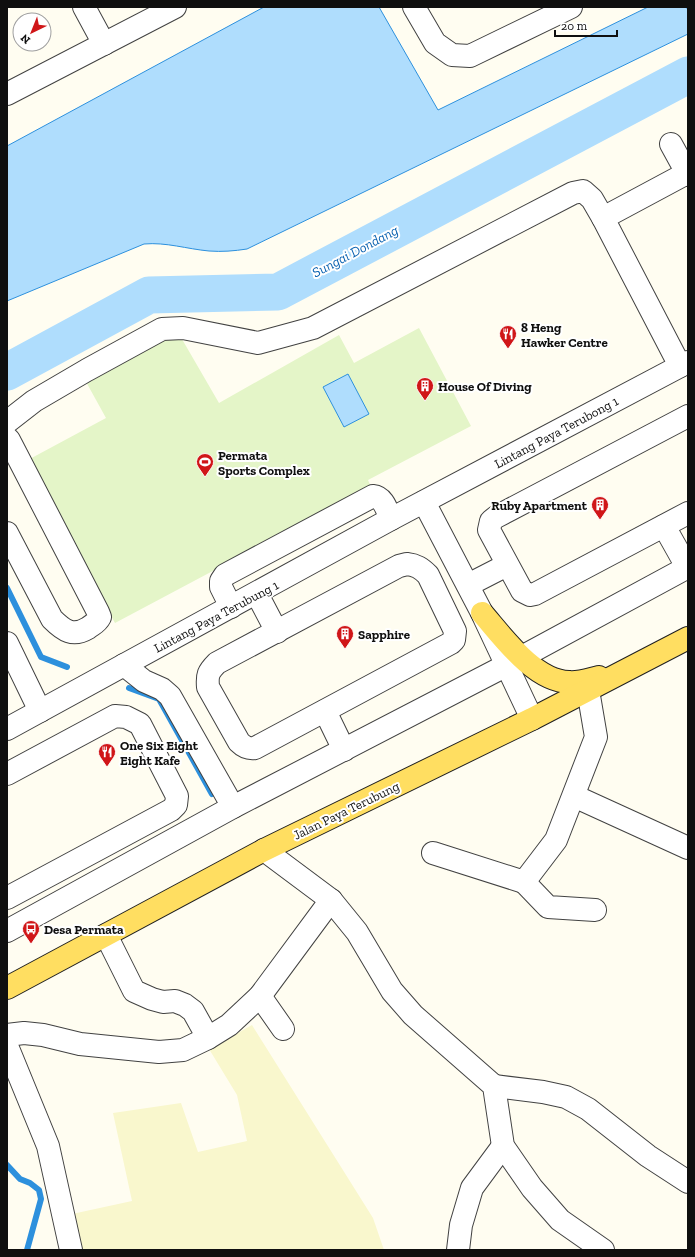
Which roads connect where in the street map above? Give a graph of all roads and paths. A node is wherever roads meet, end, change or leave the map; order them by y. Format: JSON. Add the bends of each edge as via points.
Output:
{"nodes":[{"id":1,"x":84,"y":7,"type":"edge"},
{"id":2,"x":175,"y":7,"type":"edge"},
{"id":3,"x":414,"y":7,"type":"edge"},
{"id":4,"x":571,"y":7,"type":"edge"},
{"id":5,"x":104,"y":44,"type":"junction"},
{"id":6,"x":7,"y":94,"type":"edge"},
{"id":7,"x":671,"y":144,"type":"dead end"},
{"id":8,"x":688,"y":174,"type":"edge"},
{"id":9,"x":603,"y":218,"type":"junction"},
{"id":10,"x":684,"y":364,"type":"edge"},
{"id":11,"x":688,"y":416,"type":"edge"},
{"id":12,"x":7,"y":422,"type":"edge"},
{"id":13,"x":7,"y":438,"type":"edge"},
{"id":14,"x":424,"y":502,"type":"junction"},
{"id":15,"x":688,"y":513,"type":"edge"},
{"id":16,"x":391,"y":519,"type":"junction"},
{"id":17,"x":664,"y":526,"type":"junction"},
{"id":18,"x":7,"y":533,"type":"edge"},
{"id":19,"x":507,"y":565,"type":"junction"},
{"id":20,"x":688,"y":567,"type":"edge"},
{"id":21,"x":468,"y":585,"type":"junction"},
{"id":22,"x":257,"y":594,"type":"junction"},
{"id":23,"x":231,"y":607,"type":"junction"},
{"id":24,"x":482,"y":613,"type":"joint"},
{"id":25,"x":277,"y":632,"type":"junction"},
{"id":26,"x":688,"y":638,"type":"edge"},
{"id":27,"x":7,"y":643,"type":"edge"},
{"id":28,"x":514,"y":661,"type":"junction"},
{"id":29,"x":124,"y":665,"type":"junction"},
{"id":30,"x":628,"y":670,"type":"junction"},
{"id":31,"x":588,"y":690,"type":"junction"},
{"id":32,"x":40,"y":711,"type":"junction"},
{"id":33,"x":318,"y":714,"type":"junction"},
{"id":34,"x":532,"y":719,"type":"junction"},
{"id":35,"x":7,"y":729,"type":"edge"},
{"id":36,"x":338,"y":753,"type":"junction"},
{"id":37,"x":7,"y":774,"type":"edge"},
{"id":38,"x":574,"y":796,"type":"junction"},
{"id":39,"x":233,"y":807,"type":"junction"},
{"id":40,"x":151,"y":821,"type":"junction"},
{"id":41,"x":164,"y":845,"type":"junction"},
{"id":42,"x":688,"y":848,"type":"edge"},
{"id":43,"x":264,"y":850,"type":"junction"},
{"id":44,"x":433,"y":852,"type":"dead end"},
{"id":45,"x":524,"y":882,"type":"junction"},
{"id":46,"x":7,"y":898,"type":"edge"},
{"id":47,"x":332,"y":900,"type":"junction"},
{"id":48,"x":595,"y":910,"type":"dead end"},
{"id":49,"x":7,"y":931,"type":"edge"},
{"id":50,"x":106,"y":935,"type":"junction"},
{"id":51,"x":7,"y":988,"type":"edge"},
{"id":52,"x":260,"y":996,"type":"junction"},
{"id":53,"x":283,"y":1029,"type":"dead end"},
{"id":54,"x":7,"y":1035,"type":"edge"},
{"id":55,"x":208,"y":1038,"type":"junction"},
{"id":56,"x":7,"y":1046,"type":"edge"},
{"id":57,"x":494,"y":1086,"type":"junction"},
{"id":58,"x":502,"y":1146,"type":"junction"},
{"id":59,"x":688,"y":1182,"type":"edge"},
{"id":60,"x":71,"y":1250,"type":"edge"},
{"id":61,"x":458,"y":1250,"type":"edge"},
{"id":62,"x":603,"y":1250,"type":"edge"}],
"edges":[{"from":1,"to":5,"type":"street"},
{"from":2,"to":5,"type":"street"},
{"from":3,"to":4,"type":"street","via":[[435,43],[452,55],[470,56]]},
{"from":5,"to":6,"type":"street"},
{"from":7,"to":8,"type":"street"},
{"from":8,"to":9,"type":"street"},
{"from":9,"to":10,"type":"street"},
{"from":9,"to":12,"type":"street","via":[[592,199],[583,191],[573,193],[313,328],[258,343],[183,328],[162,329],[34,401]]},
{"from":10,"to":14,"type":"street","name":"Lintang Paya Terubong 1"},
{"from":11,"to":19,"type":"street","via":[[491,521],[489,530]]},
{"from":13,"to":18,"type":"street","via":[[98,612],[100,617],[97,622],[81,632],[73,633],[61,628],[52,619]]},
{"from":14,"to":16,"type":"street","name":"Lintang Paya Terubung 1"},
{"from":14,"to":21,"type":"street"},
{"from":15,"to":17,"type":"street"},
{"from":16,"to":22,"type":"street","name":"Lintang Paya Terubung 1"},
{"from":16,"to":23,"type":"street","via":[[381,499],[373,496],[225,575],[221,581],[221,588]]},
{"from":17,"to":19,"type":"street","via":[[535,594],[530,595],[522,591]]},
{"from":17,"to":20,"type":"street"},
{"from":19,"to":21,"type":"street"},
{"from":20,"to":28,"type":"street"},
{"from":21,"to":24,"type":"street"},
{"from":22,"to":23,"type":"street","name":"Lintang Paya Terubung 1"},
{"from":22,"to":25,"type":"street"},
{"from":23,"to":29,"type":"street","name":"Lintang Paya Terubung 1"},
{"from":24,"to":28,"type":"main road"},
{"from":25,"to":33,"type":"street","via":[[218,664],[211,670],[208,687],[239,742],[249,749]]},
{"from":25,"to":33,"type":"street","via":[[399,566],[415,565],[428,575],[455,631],[451,644]]},
{"from":26,"to":30,"type":"main road","name":"Jalan Paya Terubung"},
{"from":27,"to":32,"type":"street"},
{"from":28,"to":30,"type":"main road","via":[[545,676],[569,682]]},
{"from":28,"to":34,"type":"street"},
{"from":28,"to":36,"type":"street"},
{"from":29,"to":32,"type":"street","name":"Lintang Paya Terubung 1"},
{"from":29,"to":39,"type":"street","via":[[144,681],[162,689],[170,696]]},
{"from":30,"to":31,"type":"main road","name":"Jalan Paya Terubung"},
{"from":31,"to":34,"type":"main road","name":"Jalan Paya Terubung"},
{"from":31,"to":38,"type":"street","via":[[596,738]]},
{"from":32,"to":35,"type":"street","name":"Lintang Paya Terubung 1"},
{"from":33,"to":36,"type":"street"},
{"from":34,"to":43,"type":"main road","name":"Jalan Paya Terubung"},
{"from":36,"to":39,"type":"street"},
{"from":37,"to":40,"type":"street","via":[[115,716],[126,717],[140,724],[177,796],[176,805],[171,810]]},
{"from":38,"to":42,"type":"street"},
{"from":38,"to":45,"type":"street","via":[[556,840]]},
{"from":39,"to":41,"type":"street"},
{"from":40,"to":41,"type":"street"},
{"from":40,"to":46,"type":"street"},
{"from":41,"to":49,"type":"street"},
{"from":43,"to":47,"type":"street"},
{"from":43,"to":50,"type":"main road","name":"Jalan Paya Terubung"},
{"from":44,"to":45,"type":"street"},
{"from":45,"to":48,"type":"street","via":[[548,907]]},
{"from":47,"to":52,"type":"street"},
{"from":47,"to":57,"type":"street","via":[[357,932],[392,991],[413,1015]]},
{"from":50,"to":51,"type":"main road","name":"Jalan Paya Terubung"},
{"from":50,"to":55,"type":"street","via":[[134,991],[152,1000],[175,1001],[185,1005],[193,1011]]},
{"from":52,"to":53,"type":"street"},
{"from":52,"to":55,"type":"street","via":[[229,1024]]},
{"from":54,"to":55,"type":"street","via":[[42,1035],[80,1044],[159,1052],[183,1050]]},
{"from":56,"to":60,"type":"street","via":[[48,1146]]},
{"from":57,"to":58,"type":"street"},
{"from":57,"to":59,"type":"street","via":[[566,1098],[588,1109],[648,1156]]},
{"from":58,"to":61,"type":"street","via":[[472,1188],[461,1225]]},
{"from":58,"to":62,"type":"street","via":[[532,1188],[560,1220]]}]}
